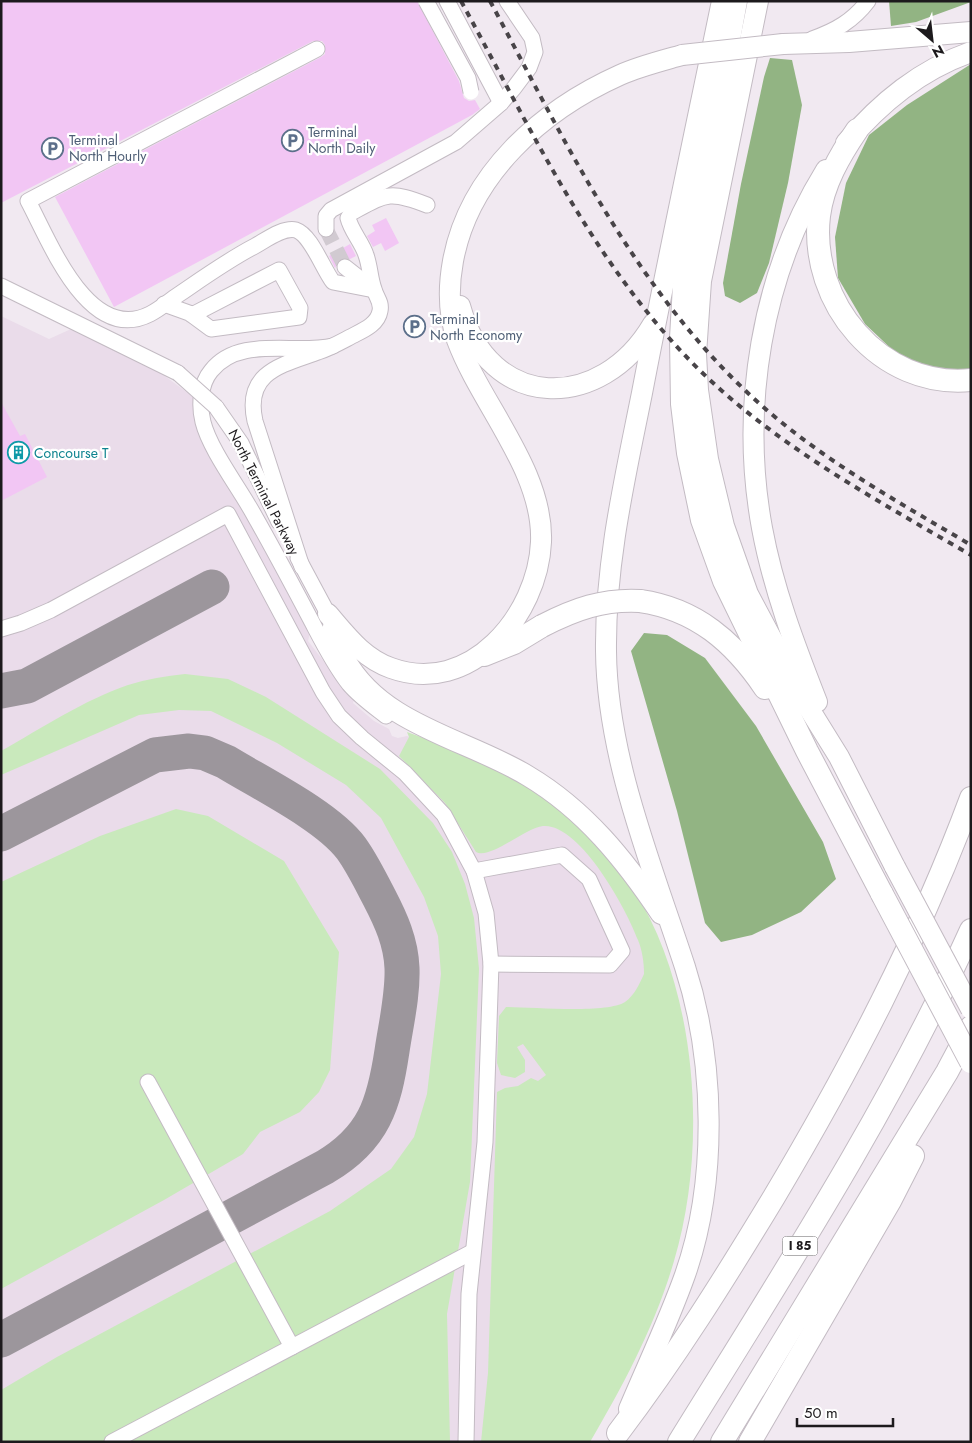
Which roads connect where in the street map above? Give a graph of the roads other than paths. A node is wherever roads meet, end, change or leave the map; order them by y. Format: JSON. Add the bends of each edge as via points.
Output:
{"nodes":[{"id":1,"x":426,"y":1,"type":"edge"},
{"id":2,"x":447,"y":1,"type":"edge"},
{"id":3,"x":507,"y":1,"type":"edge"},
{"id":4,"x":722,"y":1,"type":"edge"},
{"id":5,"x":736,"y":1,"type":"edge"},
{"id":6,"x":758,"y":1,"type":"edge"},
{"id":7,"x":868,"y":1,"type":"edge"},
{"id":8,"x":971,"y":32,"type":"edge"},
{"id":9,"x":783,"y":44,"type":"junction"},
{"id":10,"x":317,"y":49,"type":"dead end"},
{"id":11,"x":971,"y":52,"type":"edge"},
{"id":12,"x":210,"y":92,"type":"dead end"},
{"id":13,"x":471,"y":92,"type":"dead end"},
{"id":14,"x":501,"y":103,"type":"junction"},
{"id":15,"x":208,"y":109,"type":"junction"},
{"id":16,"x":858,"y":130,"type":"junction"},
{"id":17,"x":427,"y":205,"type":"dead end"},
{"id":18,"x":326,"y":229,"type":"dead end"},
{"id":19,"x":345,"y":267,"type":"tunnel mouth"},
{"id":20,"x":452,"y":270,"type":"junction"},
{"id":21,"x":1,"y":286,"type":"edge"},
{"id":22,"x":192,"y":286,"type":"junction"},
{"id":23,"x":374,"y":290,"type":"junction"},
{"id":24,"x":164,"y":304,"type":"junction"},
{"id":25,"x":190,"y":314,"type":"junction"},
{"id":26,"x":656,"y":318,"type":"junction"},
{"id":27,"x":333,"y":346,"type":"junction"},
{"id":28,"x":971,"y":380,"type":"edge"},
{"id":29,"x":302,"y":567,"type":"junction"},
{"id":30,"x":328,"y":614,"type":"junction"},
{"id":31,"x":1,"y":628,"type":"edge"},
{"id":32,"x":484,"y":655,"type":"junction"},
{"id":33,"x":432,"y":730,"type":"junction"},
{"id":34,"x":808,"y":751,"type":"junction"},
{"id":35,"x":839,"y":757,"type":"junction"},
{"id":36,"x":971,"y":798,"type":"edge"},
{"id":37,"x":474,"y":872,"type":"junction"},
{"id":38,"x":971,"y":930,"type":"edge"},
{"id":39,"x":674,"y":937,"type":"junction"},
{"id":40,"x":491,"y":964,"type":"junction"},
{"id":41,"x":971,"y":1009,"type":"edge"},
{"id":42,"x":971,"y":1027,"type":"edge"},
{"id":43,"x":971,"y":1062,"type":"edge"},
{"id":44,"x":947,"y":1072,"type":"junction"},
{"id":45,"x":148,"y":1082,"type":"dead end"},
{"id":46,"x":472,"y":1252,"type":"junction"},
{"id":47,"x":292,"y":1347,"type":"junction"},
{"id":48,"x":616,"y":1438,"type":"edge"},
{"id":49,"x":112,"y":1442,"type":"edge"},
{"id":50,"x":466,"y":1442,"type":"edge"},
{"id":51,"x":679,"y":1442,"type":"edge"},
{"id":52,"x":722,"y":1442,"type":"edge"},
{"id":53,"x":750,"y":1442,"type":"edge"}],
"edges":[{"from":1,"to":13,"type":"street","bridge":true,"via":[[468,78]]},
{"from":2,"to":14,"type":"street"},
{"from":3,"to":14,"type":"street","via":[[532,38],[535,52],[530,68]]},
{"from":4,"to":26,"type":"main road"},
{"from":5,"to":34,"type":"highway","via":[[684,285],[682,404],[692,477],[716,560],[739,614]]},
{"from":6,"to":35,"type":"main road","via":[[701,280],[697,325],[698,390],[708,459],[734,559],[765,628]]},
{"from":7,"to":9,"type":"street","via":[[846,24],[830,33]]},
{"from":8,"to":9,"type":"main road"},
{"from":9,"to":20,"type":"main road","bridge":true,"via":[[682,55],[629,71],[573,100],[528,135],[492,172],[462,227]]},
{"from":10,"to":15,"type":"street"},
{"from":11,"to":16,"type":"main road","via":[[936,66],[915,79],[876,110]]},
{"from":12,"to":15,"type":"street"},
{"from":14,"to":18,"type":"street","via":[[456,142],[338,204],[326,216]]},
{"from":15,"to":24,"type":"street","via":[[28,201],[88,303],[118,320],[134,320]]},
{"from":16,"to":28,"type":"highway","via":[[832,172],[820,214],[820,260],[834,304],[861,339],[900,366],[943,379]]},
{"from":16,"to":35,"type":"main road","via":[[815,188],[784,260],[763,340],[753,421],[758,501],[768,555],[794,640]]},
{"from":17,"to":23,"type":"street","via":[[401,195],[383,196],[351,213],[348,218],[366,255]]},
{"from":19,"to":23,"type":"street"},
{"from":20,"to":26,"type":"main road","via":[[461,313],[482,352],[510,377],[534,386],[556,389],[591,382],[607,374],[646,336]]},
{"from":20,"to":32,"type":"main road","via":[[450,307],[457,338],[530,483],[541,526],[538,565],[528,596]]},
{"from":21,"to":29,"type":"street","name":"North Terminal Parkway","bridge":true,"via":[[178,373],[216,407],[241,443]]},
{"from":22,"to":23,"type":"street","via":[[236,256],[286,230],[297,230],[307,238],[333,282]]},
{"from":22,"to":24,"type":"street"},
{"from":22,"to":25,"type":"street","via":[[188,299]]},
{"from":23,"to":27,"type":"street","via":[[380,302],[378,317],[368,328]]},
{"from":24,"to":25,"type":"street"},
{"from":25,"to":25,"type":"street","via":[[210,329],[298,317],[300,308],[279,270]]},
{"from":26,"to":39,"type":"main road","via":[[611,555],[606,655],[610,707],[620,763]]},
{"from":27,"to":29,"type":"street","via":[[274,368],[257,387],[253,404]]},
{"from":27,"to":33,"type":"street","via":[[308,350],[249,350],[226,358],[206,379],[201,403],[204,423],[331,658],[349,684],[389,718]]},
{"from":29,"to":30,"type":"street","name":"North Terminal Parkway"},
{"from":30,"to":32,"type":"main road","via":[[360,650],[392,669],[435,674],[452,671]]},
{"from":30,"to":33,"type":"main road","via":[[345,659],[359,679],[394,711]]},
{"from":31,"to":37,"type":"street","via":[[51,610],[228,514],[339,716],[405,773],[434,803],[453,829]]},
{"from":32,"to":34,"type":"highway","bridge":true,"via":[[514,643],[563,615],[600,602],[618,600],[659,604],[698,619],[731,645],[758,677]]},
{"from":33,"to":39,"type":"main road","via":[[528,776],[569,805],[621,858]]},
{"from":34,"to":43,"type":"highway","bridge":true},
{"from":35,"to":41,"type":"main road","bridge":true},
{"from":36,"to":48,"type":"highway","via":[[917,931],[823,1112],[722,1282]]},
{"from":37,"to":40,"type":"street","via":[[486,913]]},
{"from":37,"to":40,"type":"street","via":[[562,855],[589,879],[622,951],[610,965]]},
{"from":38,"to":51,"type":"highway","number":"I 85","via":[[936,1006],[881,1110]]},
{"from":39,"to":48,"type":"main road","via":[[695,1005],[704,1059],[708,1134],[705,1178],[686,1272]]},
{"from":40,"to":46,"type":"street","via":[[485,1142]]},
{"from":42,"to":44,"type":"highway","number":"I 85"},
{"from":44,"to":52,"type":"highway","number":"I 85"},
{"from":44,"to":53,"type":"highway","via":[[932,1118],[890,1201]]},
{"from":45,"to":47,"type":"street"},
{"from":46,"to":47,"type":"street"},
{"from":46,"to":50,"type":"street"},
{"from":47,"to":49,"type":"street"}]}
